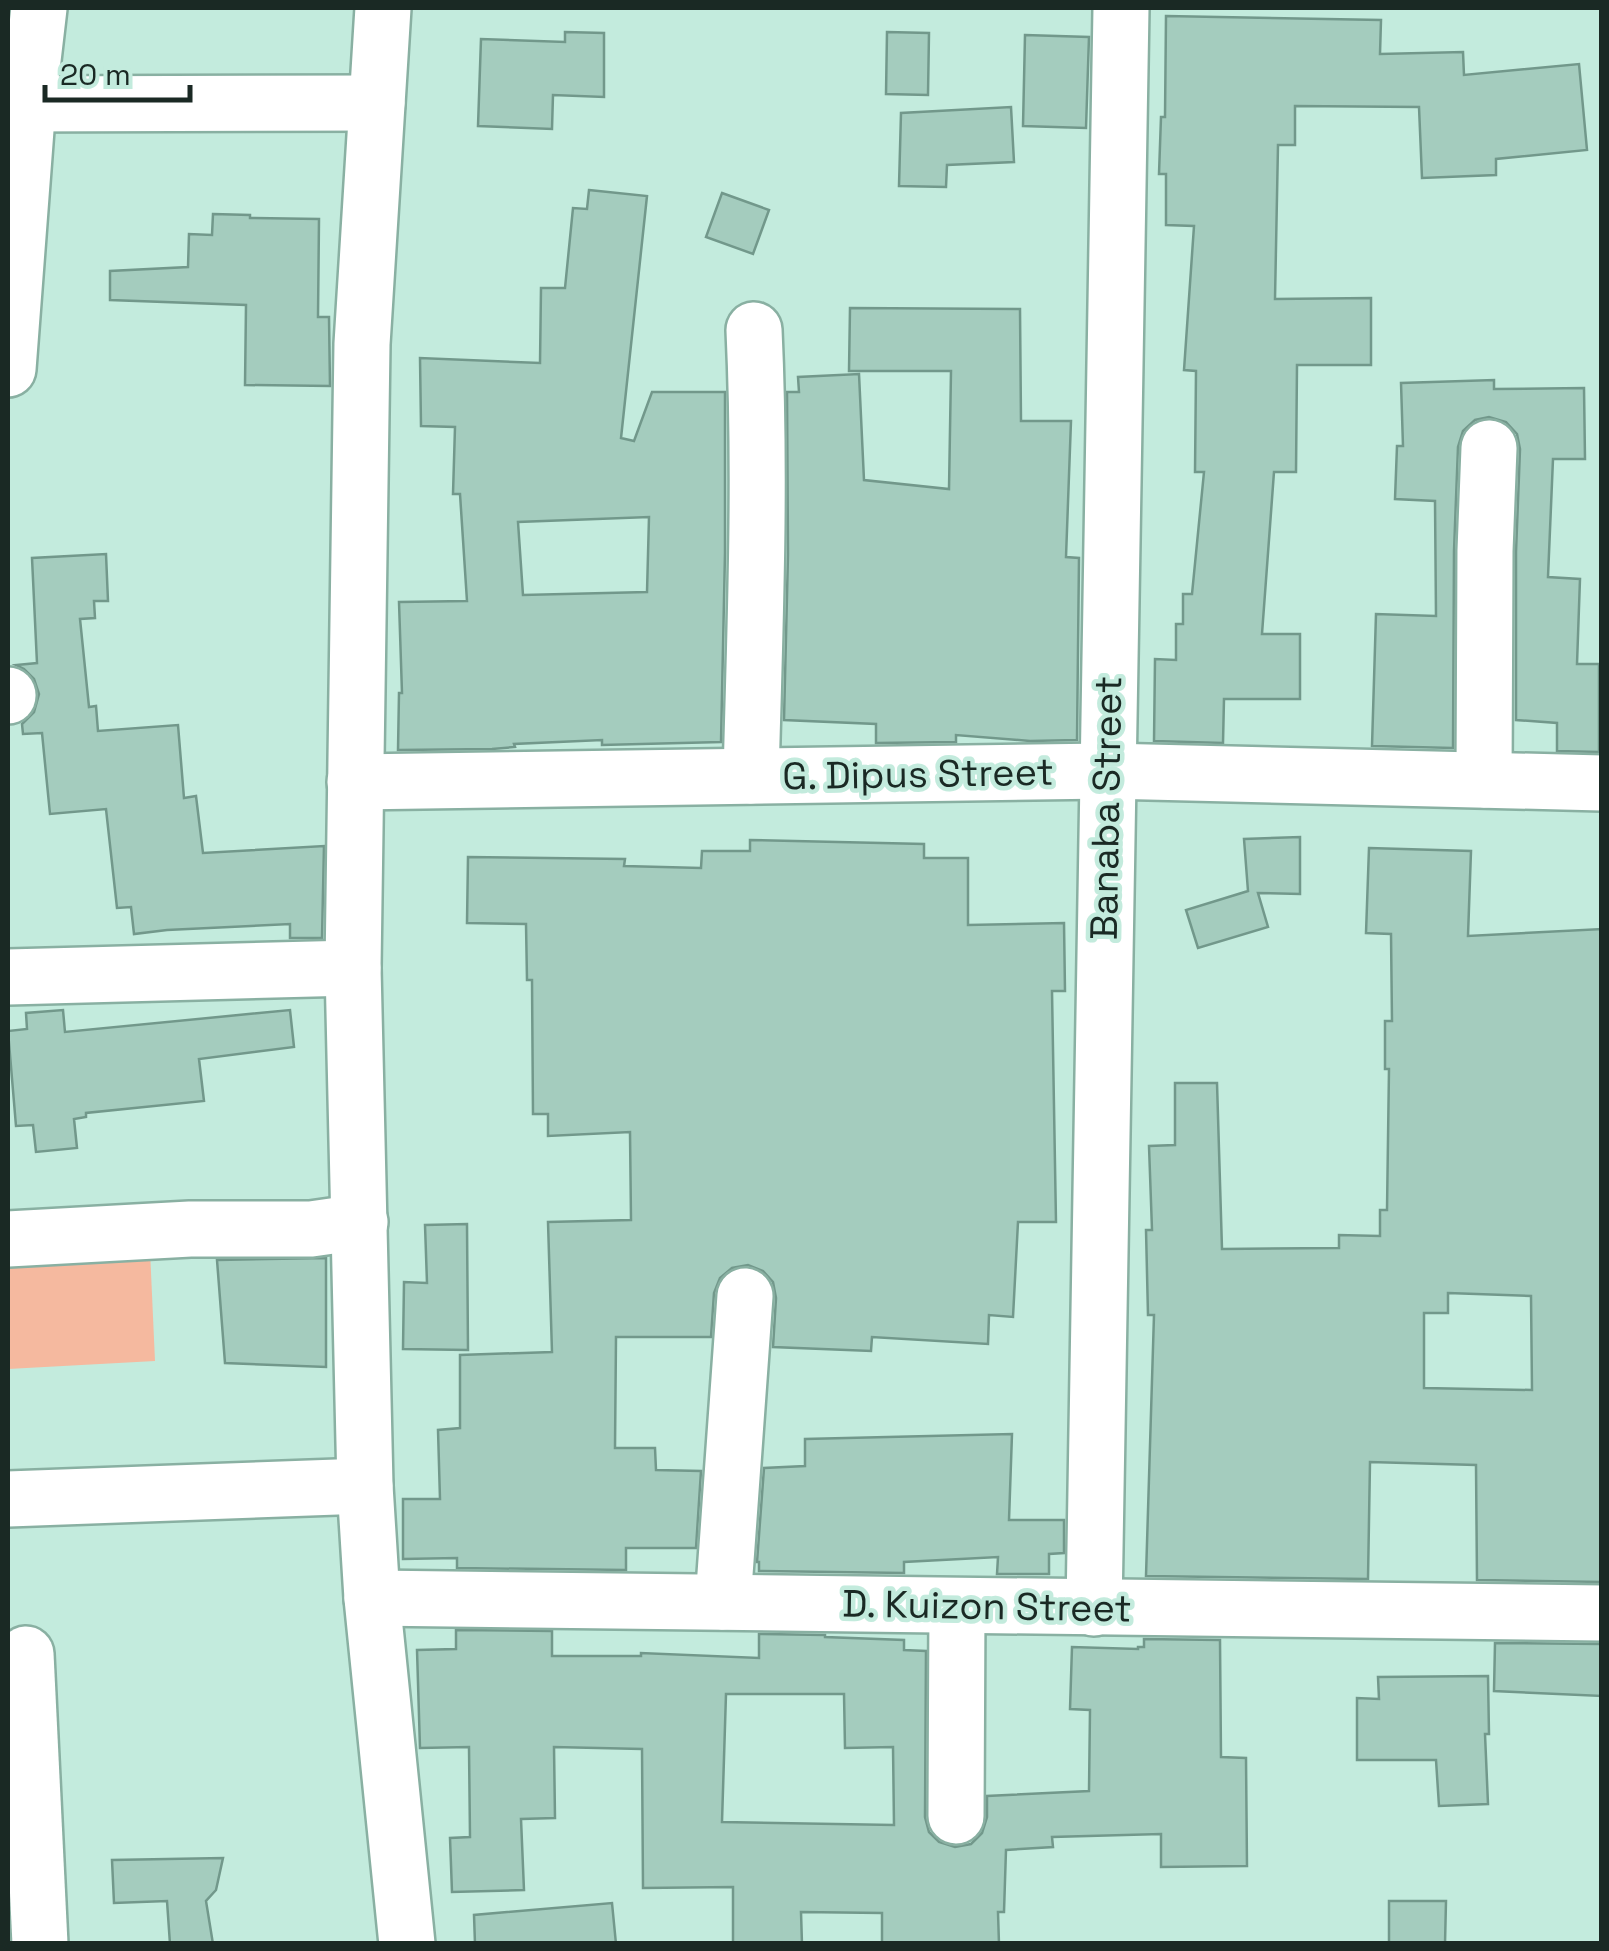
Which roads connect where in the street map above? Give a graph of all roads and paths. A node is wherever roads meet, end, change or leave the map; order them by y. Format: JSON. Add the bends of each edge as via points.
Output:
{"nodes":[{"id":1,"x":39,"y":8,"type":"edge"},
{"id":2,"x":383,"y":8,"type":"edge"},
{"id":3,"x":1121,"y":8,"type":"edge"},
{"id":4,"x":376,"y":103,"type":"junction"},
{"id":5,"x":18,"y":104,"type":"edge"},
{"id":6,"x":754,"y":330,"type":"dead end"},
{"id":7,"x":8,"y":369,"type":"edge"},
{"id":8,"x":1489,"y":448,"type":"dead end"},
{"id":9,"x":1107,"y":772,"type":"junction"},
{"id":10,"x":750,"y":776,"type":"junction"},
{"id":11,"x":1484,"y":780,"type":"junction"},
{"id":12,"x":355,"y":782,"type":"junction"},
{"id":13,"x":1602,"y":782,"type":"edge"},
{"id":14,"x":353,"y":968,"type":"junction"},
{"id":15,"x":8,"y":977,"type":"edge"},
{"id":16,"x":360,"y":1222,"type":"junction"},
{"id":17,"x":8,"y":1239,"type":"edge"},
{"id":18,"x":744,"y":1296,"type":"dead end"},
{"id":19,"x":366,"y":1486,"type":"junction"},
{"id":20,"x":8,"y":1499,"type":"edge"},
{"id":21,"x":372,"y":1598,"type":"junction"},
{"id":22,"x":723,"y":1602,"type":"junction"},
{"id":23,"x":957,"y":1606,"type":"junction"},
{"id":24,"x":1094,"y":1608,"type":"junction"},
{"id":25,"x":1602,"y":1613,"type":"edge"},
{"id":26,"x":26,"y":1654,"type":"dead end"},
{"id":27,"x":956,"y":1816,"type":"dead end"},
{"id":28,"x":40,"y":1944,"type":"edge"},
{"id":29,"x":407,"y":1944,"type":"edge"}],
"edges":[{"from":1,"to":5,"type":"street"},
{"from":2,"to":4,"type":"street"},
{"from":3,"to":9,"type":"street","name":"Banaba Street"},
{"from":4,"to":5,"type":"street"},
{"from":4,"to":12,"type":"street","via":[[362,344]]},
{"from":5,"to":7,"type":"street"},
{"from":6,"to":10,"type":"street","via":[[758,551]]},
{"from":8,"to":11,"type":"street"},
{"from":9,"to":10,"type":"street","name":"G. Dipus Street"},
{"from":9,"to":11,"type":"street","name":"G. Dipus Street"},
{"from":9,"to":24,"type":"street","name":"Banaba Street"},
{"from":10,"to":12,"type":"street","name":"G. Dipus Street"},
{"from":11,"to":13,"type":"street","name":"G. Dipus Street"},
{"from":12,"to":14,"type":"street"},
{"from":14,"to":15,"type":"street"},
{"from":14,"to":16,"type":"street"},
{"from":16,"to":17,"type":"street"},
{"from":16,"to":19,"type":"street"},
{"from":18,"to":22,"type":"street"},
{"from":19,"to":20,"type":"street"},
{"from":19,"to":21,"type":"street"},
{"from":21,"to":22,"type":"street","name":"D. Kuizon Street"},
{"from":21,"to":29,"type":"street"},
{"from":22,"to":23,"type":"street","name":"D. Kuizon Street"},
{"from":23,"to":24,"type":"street","name":"D. Kuizon Street"},
{"from":23,"to":27,"type":"street"},
{"from":24,"to":25,"type":"street","name":"D. Kuizon Street"},
{"from":26,"to":28,"type":"street"}]}
